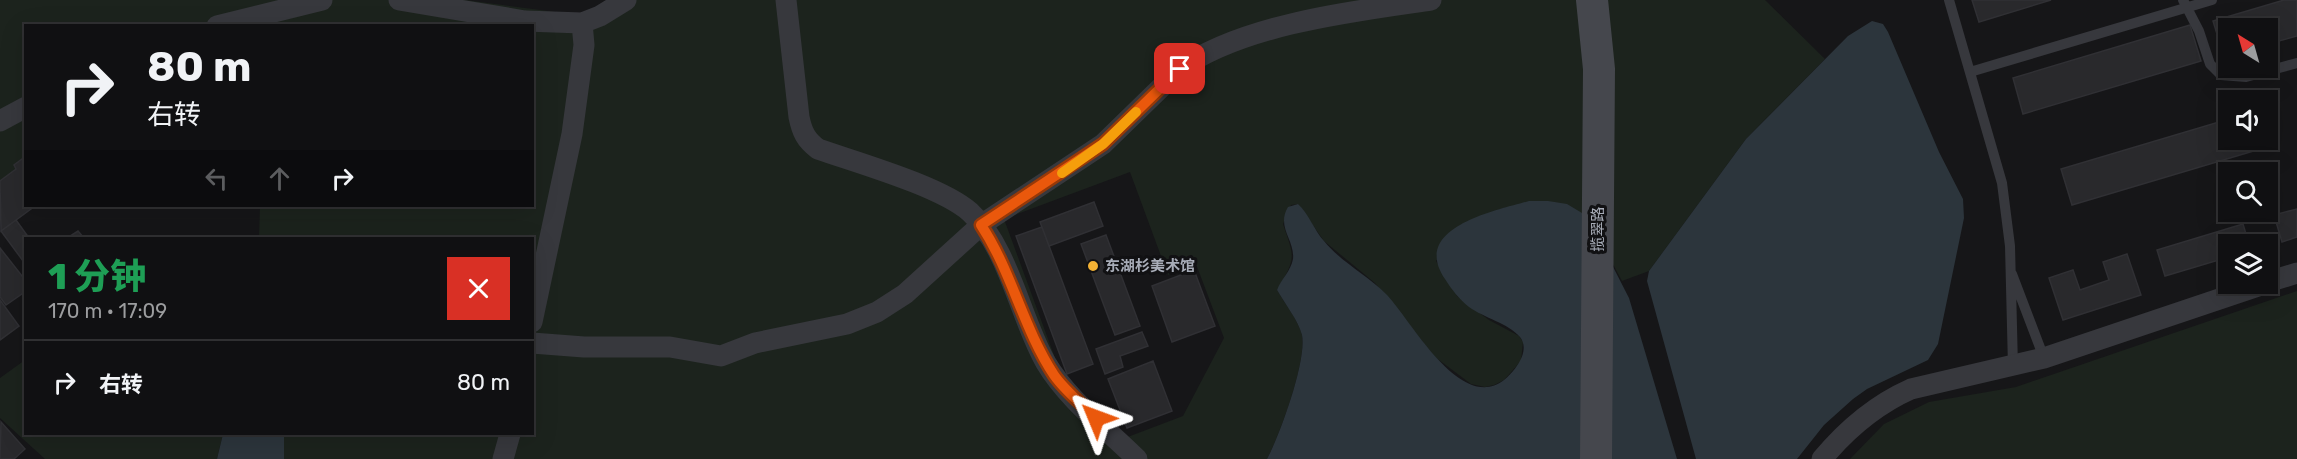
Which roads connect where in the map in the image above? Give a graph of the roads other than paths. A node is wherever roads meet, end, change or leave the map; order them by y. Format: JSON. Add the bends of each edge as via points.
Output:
{"nodes":[{"id":1,"x":322,"y":0,"type":"edge"},
{"id":2,"x":399,"y":0,"type":"edge"},
{"id":3,"x":626,"y":0,"type":"edge"},
{"id":4,"x":786,"y":0,"type":"edge"},
{"id":5,"x":1431,"y":0,"type":"edge"},
{"id":6,"x":1592,"y":0,"type":"edge"},
{"id":7,"x":1949,"y":0,"type":"edge"},
{"id":8,"x":2212,"y":0,"type":"edge"},
{"id":9,"x":2185,"y":4,"type":"edge"},
{"id":10,"x":582,"y":23,"type":"junction"},
{"id":11,"x":225,"y":24,"type":"edge"},
{"id":12,"x":2297,"y":63,"type":"edge"},
{"id":13,"x":1970,"y":72,"type":"junction"},
{"id":14,"x":24,"y":108,"type":"edge"},
{"id":15,"x":0,"y":121,"type":"edge"},
{"id":16,"x":981,"y":225,"type":"junction"},
{"id":17,"x":2009,"y":265,"type":"junction"},
{"id":18,"x":2297,"y":273,"type":"edge"},
{"id":19,"x":2278,"y":279,"type":"edge"},
{"id":20,"x":2233,"y":294,"type":"edge"},
{"id":21,"x":534,"y":313,"type":"edge"},
{"id":22,"x":534,"y":343,"type":"edge"},
{"id":23,"x":2044,"y":358,"type":"junction"},
{"id":24,"x":2013,"y":367,"type":"junction"},
{"id":25,"x":510,"y":435,"type":"edge"},
{"id":26,"x":503,"y":459,"type":"edge"},
{"id":27,"x":1137,"y":459,"type":"edge"},
{"id":28,"x":1596,"y":459,"type":"edge"},
{"id":29,"x":1822,"y":459,"type":"edge"}],
"edges":[{"from":1,"to":11,"type":"street"},
{"from":2,"to":10,"type":"street","via":[[525,21]]},
{"from":3,"to":10,"type":"street"},
{"from":4,"to":16,"type":"street","via":[[799,117],[810,143],[930,189],[954,201]]},
{"from":5,"to":16,"type":"street","via":[[1287,25],[1208,52],[1180,69],[1084,159]]},
{"from":6,"to":28,"type":"street","name":"揽翠路","via":[[1599,69]]},
{"from":7,"to":13,"type":"lane"},
{"from":8,"to":9,"type":"lane"},
{"from":9,"to":12,"type":"lane","via":[[2210,64],[2221,75],[2246,78]]},
{"from":9,"to":13,"type":"lane"},
{"from":10,"to":21,"type":"street","via":[[583,55],[572,134]]},
{"from":13,"to":17,"type":"lane","via":[[2002,183]]},
{"from":14,"to":15,"type":"street"},
{"from":16,"to":22,"type":"street","via":[[905,294],[877,312],[847,324],[755,343],[721,356],[670,347]]},
{"from":16,"to":27,"type":"street","via":[[1002,260],[1035,342],[1054,376]]},
{"from":17,"to":23,"type":"lane"},
{"from":17,"to":24,"type":"lane"},
{"from":18,"to":19,"type":"street"},
{"from":20,"to":23,"type":"street"},
{"from":23,"to":24,"type":"street"},
{"from":24,"to":29,"type":"street","via":[[1927,384],[1892,397],[1863,417]]},
{"from":25,"to":26,"type":"street"}]}
